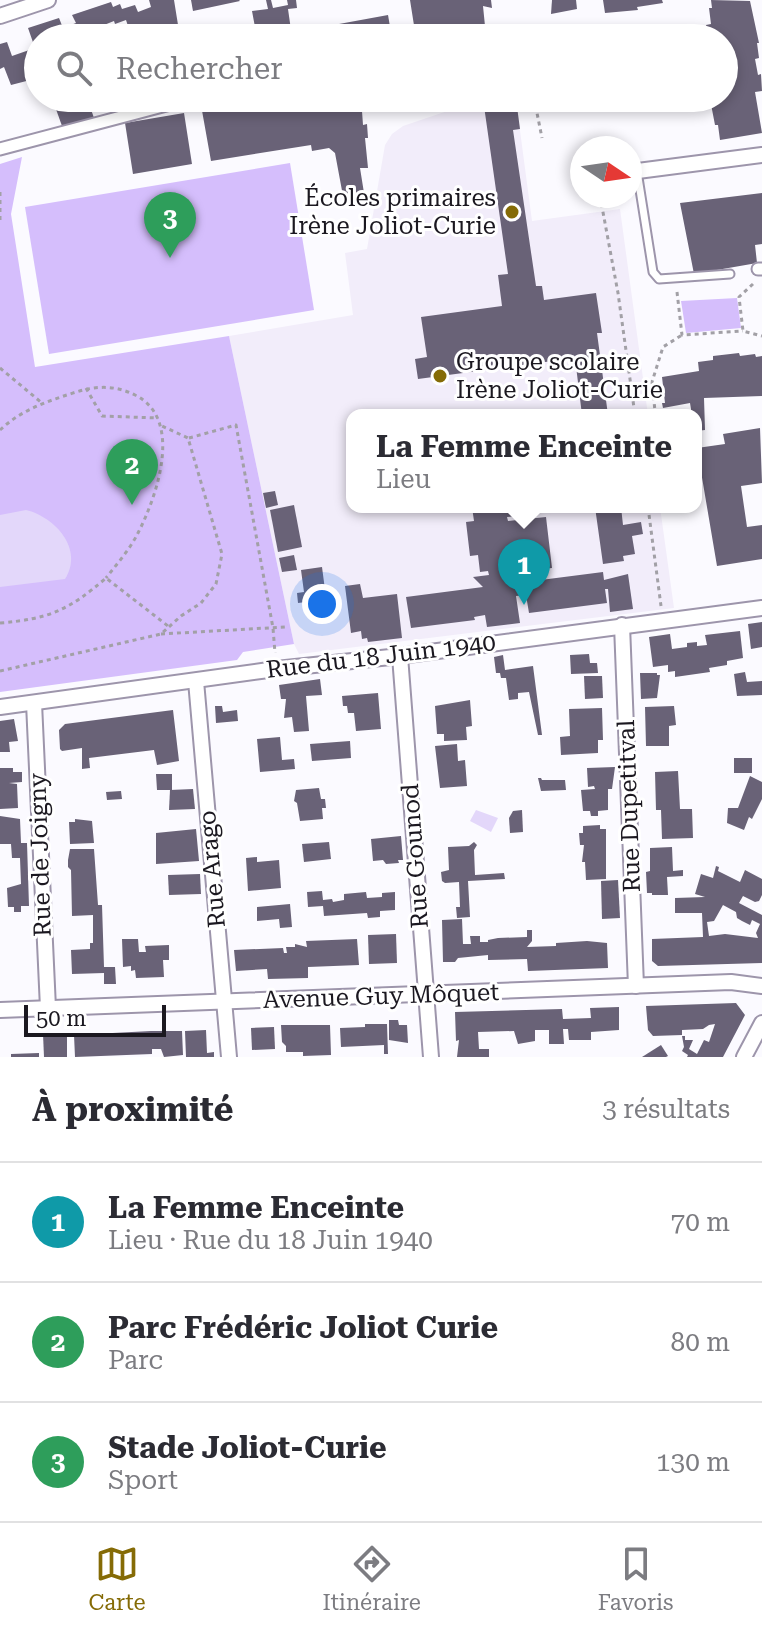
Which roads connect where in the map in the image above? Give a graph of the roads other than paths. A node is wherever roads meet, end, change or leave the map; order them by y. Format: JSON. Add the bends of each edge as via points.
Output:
{"nodes":[{"id":1,"x":48,"y":0,"type":"edge"},
{"id":2,"x":0,"y":16,"type":"edge"},
{"id":3,"x":140,"y":112,"type":"edge"},
{"id":4,"x":0,"y":149,"type":"edge"},
{"id":5,"x":762,"y":155,"type":"edge"},
{"id":6,"x":642,"y":171,"type":"edge"},
{"id":7,"x":641,"y":208,"type":"edge"},
{"id":8,"x":730,"y":274,"type":"dead end"},
{"id":9,"x":762,"y":608,"type":"edge"},
{"id":10,"x":622,"y":625,"type":"junction"},
{"id":11,"x":400,"y":656,"type":"junction"},
{"id":12,"x":196,"y":681,"type":"junction"},
{"id":13,"x":34,"y":703,"type":"junction"},
{"id":14,"x":0,"y":707,"type":"edge"},
{"id":15,"x":636,"y":986,"type":"junction"},
{"id":16,"x":762,"y":986,"type":"edge"},
{"id":17,"x":425,"y":995,"type":"junction"},
{"id":18,"x":224,"y":1000,"type":"junction"},
{"id":19,"x":48,"y":1008,"type":"junction"},
{"id":20,"x":0,"y":1010,"type":"edge"},
{"id":21,"x":762,"y":1023,"type":"edge"},
{"id":22,"x":229,"y":1057,"type":"edge"},
{"id":23,"x":431,"y":1057,"type":"edge"},
{"id":24,"x":744,"y":1057,"type":"edge"}],
"edges":[{"from":1,"to":2,"type":"street"},
{"from":3,"to":4,"type":"street"},
{"from":5,"to":6,"type":"street"},
{"from":7,"to":8,"type":"lane","via":[[653,272],[659,279]]},
{"from":9,"to":10,"type":"street","name":"Rue du 18 Juin 1940"},
{"from":10,"to":11,"type":"street","name":"Rue du 18 Juin 1940"},
{"from":10,"to":15,"type":"street","name":"Rue Dupetitval"},
{"from":11,"to":12,"type":"street","name":"Rue du 18 Juin 1940"},
{"from":11,"to":17,"type":"street","name":"Rue Gounod"},
{"from":12,"to":13,"type":"street","name":"Rue du 18 Juin 1940"},
{"from":12,"to":18,"type":"street","name":"Rue Arago"},
{"from":13,"to":14,"type":"street","name":"Rue du 18 Juin 1940"},
{"from":13,"to":19,"type":"street","name":"Rue de Joigny"},
{"from":15,"to":16,"type":"street","name":"Avenue Guy Môquet"},
{"from":15,"to":17,"type":"street","name":"Avenue Guy Môquet"},
{"from":17,"to":18,"type":"street","name":"Avenue Guy Môquet"},
{"from":17,"to":23,"type":"street","name":"Rue Gounod"},
{"from":18,"to":19,"type":"street","name":"Avenue Guy Môquet"},
{"from":18,"to":22,"type":"street","name":"Rue Arago"},
{"from":19,"to":20,"type":"street","name":"Avenue Guy Môquet"},
{"from":21,"to":24,"type":"street"}]}
